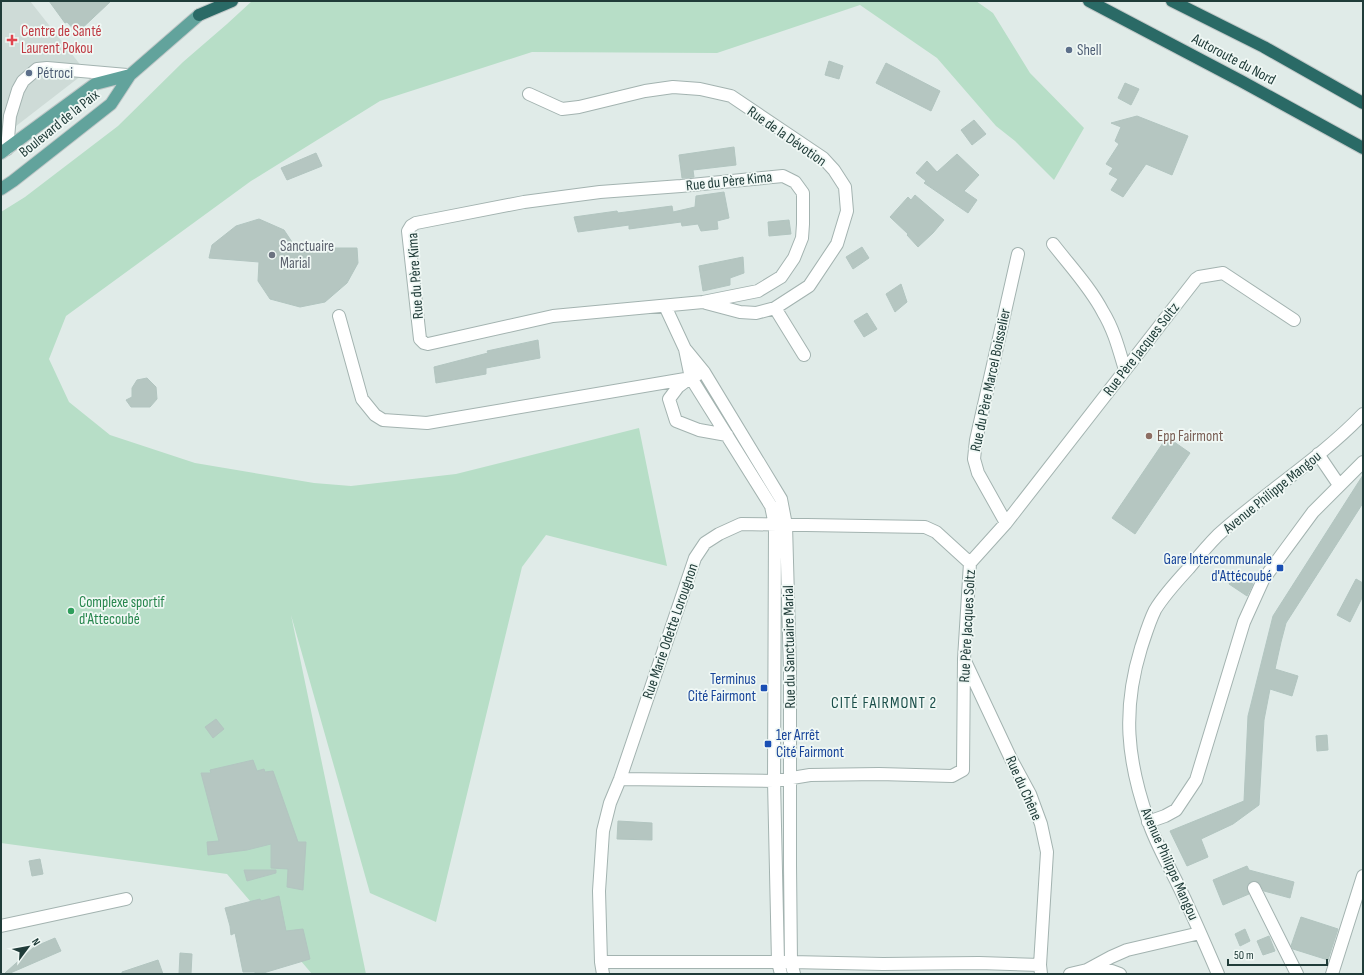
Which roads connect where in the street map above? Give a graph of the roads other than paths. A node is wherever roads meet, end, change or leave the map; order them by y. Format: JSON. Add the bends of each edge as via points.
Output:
{"nodes":[{"id":1,"x":210,"y":1,"type":"edge"},
{"id":2,"x":214,"y":1,"type":"edge"},
{"id":3,"x":232,"y":1,"type":"edge"},
{"id":4,"x":1088,"y":1,"type":"edge"},
{"id":5,"x":1172,"y":1,"type":"edge"},
{"id":6,"x":199,"y":15,"type":"junction"},
{"id":7,"x":130,"y":75,"type":"junction"},
{"id":8,"x":529,"y":94,"type":"dead end"},
{"id":9,"x":1363,"y":102,"type":"edge"},
{"id":10,"x":1363,"y":148,"type":"edge"},
{"id":11,"x":4,"y":151,"type":"edge"},
{"id":12,"x":1,"y":189,"type":"edge"},
{"id":13,"x":1053,"y":244,"type":"dead end"},
{"id":14,"x":1018,"y":254,"type":"dead end"},
{"id":15,"x":703,"y":302,"type":"junction"},
{"id":16,"x":665,"y":306,"type":"junction"},
{"id":17,"x":775,"y":308,"type":"junction"},
{"id":18,"x":339,"y":316,"type":"dead end"},
{"id":19,"x":1294,"y":320,"type":"dead end"},
{"id":20,"x":685,"y":350,"type":"junction"},
{"id":21,"x":804,"y":355,"type":"dead end"},
{"id":22,"x":1125,"y":370,"type":"junction"},
{"id":23,"x":704,"y":372,"type":"junction"},
{"id":24,"x":691,"y":378,"type":"junction"},
{"id":25,"x":1363,"y":414,"type":"edge"},
{"id":26,"x":727,"y":435,"type":"junction"},
{"id":27,"x":1318,"y":454,"type":"junction"},
{"id":28,"x":1363,"y":462,"type":"edge"},
{"id":29,"x":1339,"y":485,"type":"junction"},
{"id":30,"x":1006,"y":523,"type":"junction"},
{"id":31,"x":780,"y":525,"type":"junction"},
{"id":32,"x":970,"y":563,"type":"junction"},
{"id":33,"x":964,"y":659,"type":"junction"},
{"id":34,"x":774,"y":670,"type":"junction"},
{"id":35,"x":790,"y":671,"type":"junction"},
{"id":36,"x":620,"y":779,"type":"junction"},
{"id":37,"x":790,"y":779,"type":"junction"},
{"id":38,"x":774,"y":781,"type":"junction"},
{"id":39,"x":1148,"y":822,"type":"junction"},
{"id":40,"x":1363,"y":876,"type":"edge"},
{"id":41,"x":1254,"y":888,"type":"dead end"},
{"id":42,"x":126,"y":899,"type":"dead end"},
{"id":43,"x":1,"y":926,"type":"edge"},
{"id":44,"x":1200,"y":933,"type":"junction"},
{"id":45,"x":601,"y":962,"type":"junction"},
{"id":46,"x":779,"y":968,"type":"edge"},
{"id":47,"x":793,"y":968,"type":"edge"},
{"id":48,"x":885,"y":969,"type":"edge"},
{"id":49,"x":1041,"y":970,"type":"edge"},
{"id":50,"x":1087,"y":970,"type":"junction"},
{"id":51,"x":603,"y":974,"type":"edge"},
{"id":52,"x":1070,"y":974,"type":"edge"},
{"id":53,"x":1120,"y":974,"type":"edge"},
{"id":54,"x":1218,"y":974,"type":"edge"},
{"id":55,"x":1297,"y":974,"type":"edge"},
{"id":56,"x":1332,"y":974,"type":"edge"}],
"edges":[{"from":1,"to":6,"type":"highway"},
{"from":2,"to":6,"type":"highway"},
{"from":3,"to":6,"type":"highway"},
{"from":4,"to":10,"type":"highway","name":"Autoroute du Nord"},
{"from":5,"to":9,"type":"highway","name":"Autoroute du Nord","via":[[1264,47]]},
{"from":6,"to":7,"type":"main road","name":"Boulevard de la Paix"},
{"from":7,"to":11,"type":"main road","name":"Boulevard de la Paix","via":[[95,84]]},
{"from":7,"to":11,"type":"street","via":[[37,69],[23,81],[18,90]]},
{"from":7,"to":12,"type":"main road","name":"Boulevard de la Paix","via":[[110,104]]},
{"from":8,"to":17,"type":"street","name":"Rue de la Dévotion","via":[[562,109],[645,90],[673,87],[700,89],[731,96],[823,158],[845,187],[847,211],[837,244],[809,286]]},
{"from":13,"to":22,"type":"street","via":[[1103,311],[1117,341]]},
{"from":14,"to":30,"type":"street","name":"Rue du Père Marcel Boisselier","via":[[974,458],[978,473]]},
{"from":15,"to":16,"type":"street","name":"Rue du Père Kima"},
{"from":15,"to":16,"type":"street","name":"Rue du Père Kima","via":[[758,291],[781,277],[794,258],[802,238],[803,193],[795,182],[783,176],[600,192],[524,202],[416,223],[410,226],[408,232],[420,339],[424,343],[553,316]]},
{"from":15,"to":17,"type":"street","name":"Rue de la Dévotion","via":[[740,312],[756,313]]},
{"from":16,"to":20,"type":"street","name":"Rue du Sanctuaire Marial"},
{"from":17,"to":21,"type":"street"},
{"from":18,"to":24,"type":"street","via":[[362,399],[375,415],[384,420],[427,423]]},
{"from":19,"to":22,"type":"street","name":"Rue Père Jacques Soltz","via":[[1223,273],[1199,277]]},
{"from":20,"to":23,"type":"street","name":"Rue du Sanctuaire Marial"},
{"from":20,"to":24,"type":"street","name":"Rue du Sanctuaire Marial"},
{"from":22,"to":30,"type":"street","name":"Rue Père Jacques Soltz"},
{"from":23,"to":24,"type":"street"},
{"from":23,"to":31,"type":"street","name":"Rue du Sanctuaire Marial","via":[[781,498]]},
{"from":24,"to":26,"type":"street","name":"Rue du Sanctuaire Marial"},
{"from":24,"to":26,"type":"street","via":[[669,399],[676,421],[699,430]]},
{"from":25,"to":27,"type":"street","name":"Avenue Philippe Mangou"},
{"from":26,"to":31,"type":"street","name":"Rue du Sanctuaire Marial"},
{"from":27,"to":29,"type":"street"},
{"from":27,"to":39,"type":"street","name":"Avenue Philippe Mangou","via":[[1217,536],[1175,583],[1155,610],[1135,667],[1129,718],[1129,743],[1135,779]]},
{"from":28,"to":29,"type":"street"},
{"from":29,"to":39,"type":"street","via":[[1313,512],[1263,580],[1244,622],[1196,780],[1176,810]]},
{"from":30,"to":32,"type":"street","name":"Rue Père Jacques Soltz"},
{"from":31,"to":32,"type":"street","name":"Rue Marie Odette Lorougnon","via":[[925,527],[936,532]]},
{"from":31,"to":34,"type":"street","name":"Rue du Sanctuaire Marial"},
{"from":31,"to":35,"type":"street","name":"Rue du Sanctuaire Marial"},
{"from":31,"to":36,"type":"street","name":"Rue Marie Odette Lorougnon","via":[[742,524],[705,543],[695,558]]},
{"from":32,"to":33,"type":"street","name":"Rue Père Jacques Soltz"},
{"from":33,"to":37,"type":"street","name":"Rue Père Jacques Soltz","via":[[963,770],[952,776],[810,775]]},
{"from":33,"to":49,"type":"street","name":"Rue du Chêne","via":[[1030,794],[1041,824],[1047,852]]},
{"from":34,"to":35,"type":"street"},
{"from":34,"to":38,"type":"street","name":"Rue du Sanctuaire Marial"},
{"from":35,"to":37,"type":"street","name":"Rue du Sanctuaire Marial"},
{"from":36,"to":38,"type":"street","name":"Rue Père Jacques Soltz"},
{"from":36,"to":45,"type":"street","name":"Rue Marie Odette Lorougnon","via":[[603,830],[599,891]]},
{"from":37,"to":38,"type":"street","name":"Rue Père Jacques Soltz"},
{"from":37,"to":47,"type":"street","name":"Rue du Sanctuaire Marial"},
{"from":38,"to":46,"type":"street","name":"Rue du Sanctuaire Marial"},
{"from":39,"to":44,"type":"street","name":"Avenue Philippe Mangou"},
{"from":40,"to":56,"type":"street"},
{"from":41,"to":55,"type":"street"},
{"from":42,"to":43,"type":"street"},
{"from":44,"to":50,"type":"street","via":[[1127,950]]},
{"from":44,"to":54,"type":"street","name":"Avenue Philippe Mangou"},
{"from":45,"to":46,"type":"street"},
{"from":45,"to":51,"type":"street","name":"Rue Marie Odette Lorougnon"},
{"from":46,"to":47,"type":"street"},
{"from":47,"to":48,"type":"street"},
{"from":48,"to":49,"type":"street","via":[[979,963]]},
{"from":50,"to":52,"type":"street"},
{"from":50,"to":53,"type":"street","via":[[1112,971]]}]}
